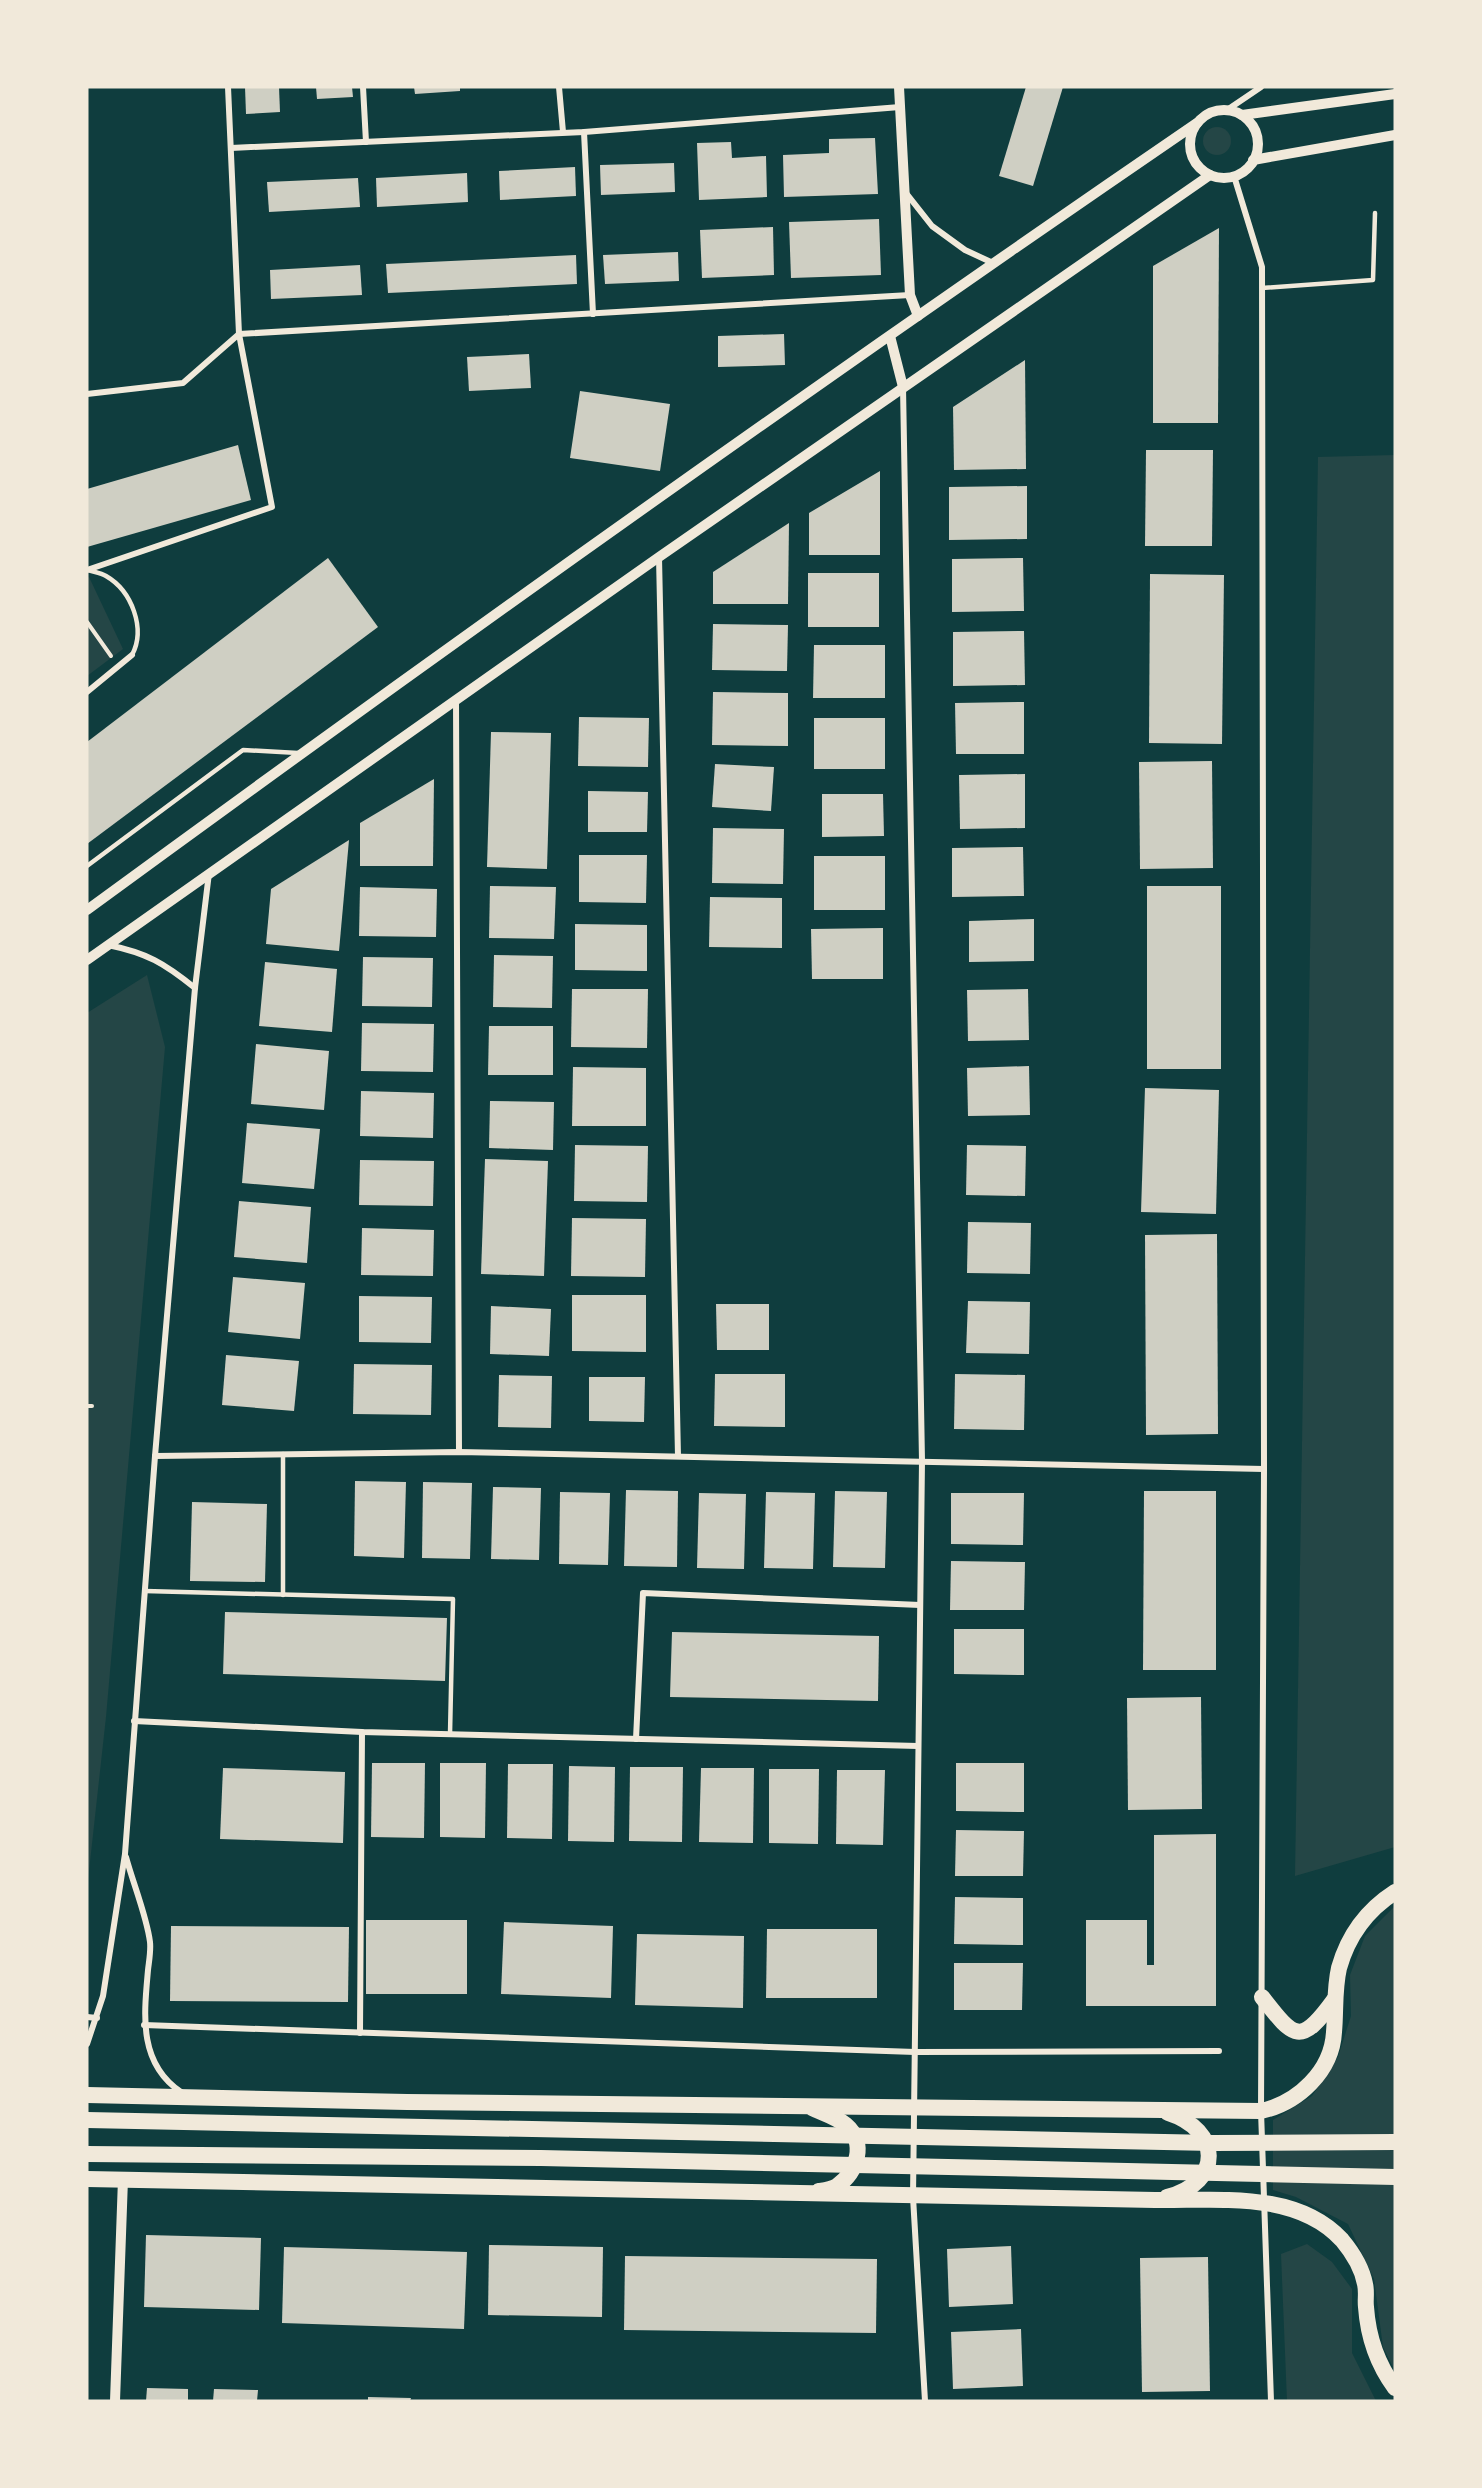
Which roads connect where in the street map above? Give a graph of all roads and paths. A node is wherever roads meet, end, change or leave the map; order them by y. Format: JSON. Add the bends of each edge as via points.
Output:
{"nodes":[{"id":1,"x":228,"y":87,"type":"edge"},
{"id":2,"x":363,"y":87,"type":"edge"},
{"id":3,"x":560,"y":87,"type":"edge"},
{"id":4,"x":899,"y":87,"type":"edge"},
{"id":5,"x":1261,"y":87,"type":"edge"},
{"id":6,"x":1395,"y":94,"type":"edge"},
{"id":7,"x":900,"y":107,"type":"junction"},
{"id":8,"x":1227,"y":110,"type":"junction"},
{"id":9,"x":1242,"y":115,"type":"junction"},
{"id":10,"x":1197,"y":123,"type":"junction"},
{"id":11,"x":562,"y":132,"type":"junction"},
{"id":12,"x":584,"y":132,"type":"junction"},
{"id":13,"x":1395,"y":135,"type":"edge"},
{"id":14,"x":366,"y":142,"type":"junction"},
{"id":15,"x":231,"y":148,"type":"junction"},
{"id":16,"x":1253,"y":160,"type":"junction"},
{"id":17,"x":1210,"y":175,"type":"junction"},
{"id":18,"x":1234,"y":176,"type":"junction"},
{"id":19,"x":905,"y":191,"type":"junction"},
{"id":20,"x":1375,"y":213,"type":"dead end"},
{"id":21,"x":993,"y":262,"type":"junction"},
{"id":22,"x":1262,"y":288,"type":"junction"},
{"id":23,"x":910,"y":295,"type":"junction"},
{"id":24,"x":593,"y":314,"type":"junction"},
{"id":25,"x":918,"y":316,"type":"junction"},
{"id":26,"x":239,"y":334,"type":"junction"},
{"id":27,"x":890,"y":336,"type":"junction"},
{"id":28,"x":903,"y":387,"type":"junction"},
{"id":29,"x":87,"y":394,"type":"edge"},
{"id":30,"x":659,"y":557,"type":"junction"},
{"id":31,"x":87,"y":570,"type":"edge"},
{"id":32,"x":87,"y":622,"type":"edge"},
{"id":33,"x":132,"y":655,"type":"joint"},
{"id":34,"x":118,"y":666,"type":"junction"},
{"id":35,"x":87,"y":692,"type":"edge"},
{"id":36,"x":456,"y":699,"type":"junction"},
{"id":37,"x":302,"y":753,"type":"junction"},
{"id":38,"x":87,"y":866,"type":"edge"},
{"id":39,"x":209,"y":873,"type":"junction"},
{"id":40,"x":87,"y":910,"type":"edge"},
{"id":41,"x":108,"y":945,"type":"junction"},
{"id":42,"x":87,"y":960,"type":"edge"},
{"id":43,"x":195,"y":988,"type":"junction"},
{"id":44,"x":459,"y":1452,"type":"junction"},
{"id":45,"x":283,"y":1454,"type":"junction"},
{"id":46,"x":155,"y":1456,"type":"junction"},
{"id":47,"x":678,"y":1456,"type":"junction"},
{"id":48,"x":922,"y":1461,"type":"junction"},
{"id":49,"x":1264,"y":1469,"type":"junction"},
{"id":50,"x":145,"y":1591,"type":"junction"},
{"id":51,"x":284,"y":1595,"type":"junction"},
{"id":52,"x":920,"y":1605,"type":"junction"},
{"id":53,"x":134,"y":1721,"type":"junction"},
{"id":54,"x":362,"y":1732,"type":"junction"},
{"id":55,"x":450,"y":1734,"type":"junction"},
{"id":56,"x":636,"y":1739,"type":"junction"},
{"id":57,"x":918,"y":1746,"type":"junction"},
{"id":58,"x":125,"y":1854,"type":"junction"},
{"id":59,"x":1395,"y":1892,"type":"edge"},
{"id":60,"x":1262,"y":1997,"type":"junction"},
{"id":61,"x":1334,"y":1999,"type":"junction"},
{"id":62,"x":87,"y":2017,"type":"edge"},
{"id":63,"x":97,"y":2018,"type":"junction"},
{"id":64,"x":144,"y":2025,"type":"junction"},
{"id":65,"x":360,"y":2033,"type":"junction"},
{"id":66,"x":87,"y":2044,"type":"edge"},
{"id":67,"x":1219,"y":2051,"type":"dead end"},
{"id":68,"x":915,"y":2052,"type":"junction"},
{"id":69,"x":87,"y":2095,"type":"edge"},
{"id":70,"x":189,"y":2097,"type":"junction"},
{"id":71,"x":804,"y":2105,"type":"junction"},
{"id":72,"x":914,"y":2106,"type":"junction"},
{"id":73,"x":1158,"y":2110,"type":"junction"},
{"id":74,"x":1261,"y":2111,"type":"junction"},
{"id":75,"x":87,"y":2120,"type":"edge"},
{"id":76,"x":1395,"y":2142,"type":"edge"},
{"id":77,"x":87,"y":2154,"type":"edge"},
{"id":78,"x":1395,"y":2177,"type":"edge"},
{"id":79,"x":87,"y":2179,"type":"edge"},
{"id":80,"x":123,"y":2179,"type":"junction"},
{"id":81,"x":806,"y":2195,"type":"junction"},
{"id":82,"x":913,"y":2197,"type":"junction"},
{"id":83,"x":1155,"y":2200,"type":"junction"},
{"id":84,"x":1263,"y":2203,"type":"junction"},
{"id":85,"x":1395,"y":2388,"type":"edge"},
{"id":86,"x":115,"y":2401,"type":"edge"},
{"id":87,"x":925,"y":2401,"type":"edge"},
{"id":88,"x":1271,"y":2401,"type":"edge"}],
"edges":[{"from":1,"to":15,"type":"street"},
{"from":2,"to":14,"type":"street"},
{"from":3,"to":11,"type":"street"},
{"from":4,"to":7,"type":"street"},
{"from":5,"to":8,"type":"street"},
{"from":6,"to":9,"type":"street"},
{"from":7,"to":12,"type":"street"},
{"from":7,"to":19,"type":"street"},
{"from":8,"to":9,"type":"street"},
{"from":8,"to":10,"type":"street","via":[[1209,113]]},
{"from":9,"to":16,"type":"street","via":[[1256,133]]},
{"from":10,"to":17,"type":"street","via":[[1192,132],[1191,151]]},
{"from":10,"to":21,"type":"street"},
{"from":11,"to":12,"type":"street"},
{"from":11,"to":14,"type":"street"},
{"from":12,"to":24,"type":"street"},
{"from":13,"to":16,"type":"street"},
{"from":14,"to":15,"type":"street"},
{"from":15,"to":26,"type":"street"},
{"from":16,"to":18,"type":"street"},
{"from":17,"to":18,"type":"street"},
{"from":17,"to":28,"type":"street"},
{"from":18,"to":22,"type":"street","via":[[1262,267]]},
{"from":19,"to":21,"type":"street","via":[[932,226],[965,250]]},
{"from":19,"to":23,"type":"street"},
{"from":20,"to":22,"type":"lane","via":[[1373,280]]},
{"from":21,"to":25,"type":"street"},
{"from":22,"to":49,"type":"street"},
{"from":23,"to":24,"type":"street"},
{"from":23,"to":25,"type":"street"},
{"from":24,"to":26,"type":"street"},
{"from":25,"to":27,"type":"street"},
{"from":26,"to":29,"type":"street","via":[[183,383]]},
{"from":26,"to":31,"type":"street","via":[[272,507]]},
{"from":27,"to":28,"type":"street"},
{"from":27,"to":37,"type":"street"},
{"from":28,"to":30,"type":"street"},
{"from":28,"to":48,"type":"street"},
{"from":30,"to":36,"type":"street"},
{"from":30,"to":47,"type":"street"},
{"from":31,"to":33,"type":"lane","via":[[115,583],[133,608],[140,630]]},
{"from":32,"to":34,"type":"path"},
{"from":33,"to":34,"type":"street"},
{"from":34,"to":35,"type":"street"},
{"from":36,"to":39,"type":"street"},
{"from":36,"to":44,"type":"street"},
{"from":37,"to":38,"type":"lane","via":[[243,750]]},
{"from":37,"to":40,"type":"street"},
{"from":39,"to":41,"type":"street"},
{"from":39,"to":43,"type":"street"},
{"from":41,"to":42,"type":"street"},
{"from":41,"to":43,"type":"street","via":[[139,952],[169,966]]},
{"from":43,"to":46,"type":"street"},
{"from":44,"to":45,"type":"street"},
{"from":44,"to":47,"type":"street"},
{"from":45,"to":46,"type":"street"},
{"from":45,"to":51,"type":"lane"},
{"from":46,"to":50,"type":"street"},
{"from":47,"to":48,"type":"street"},
{"from":48,"to":49,"type":"street"},
{"from":48,"to":52,"type":"street"},
{"from":49,"to":60,"type":"street"},
{"from":50,"to":51,"type":"lane"},
{"from":50,"to":53,"type":"street"},
{"from":51,"to":55,"type":"lane","via":[[453,1599]]},
{"from":52,"to":56,"type":"street","via":[[643,1593]]},
{"from":52,"to":57,"type":"street"},
{"from":53,"to":54,"type":"street"},
{"from":53,"to":58,"type":"street"},
{"from":54,"to":55,"type":"street"},
{"from":54,"to":65,"type":"street"},
{"from":55,"to":56,"type":"street"},
{"from":56,"to":57,"type":"street"},
{"from":57,"to":68,"type":"street"},
{"from":58,"to":63,"type":"street"},
{"from":58,"to":64,"type":"street","via":[[150,1943]]},
{"from":59,"to":61,"type":"highway","via":[[1374,1908],[1353,1934],[1339,1968]]},
{"from":60,"to":61,"type":"highway","via":[[1285,2026],[1302,2031],[1316,2025]]},
{"from":60,"to":74,"type":"street"},
{"from":61,"to":74,"type":"highway","via":[[1334,2033],[1316,2076],[1296,2097]]},
{"from":62,"to":63,"type":"street"},
{"from":63,"to":66,"type":"street"},
{"from":64,"to":65,"type":"street"},
{"from":64,"to":70,"type":"street","via":[[156,2065]]},
{"from":65,"to":68,"type":"street"},
{"from":67,"to":68,"type":"street"},
{"from":68,"to":72,"type":"street"},
{"from":69,"to":70,"type":"highway"},
{"from":70,"to":71,"type":"highway"},
{"from":71,"to":72,"type":"highway"},
{"from":71,"to":81,"type":"highway","via":[[848,2126],[858,2143],[859,2155],[851,2173],[836,2187]]},
{"from":72,"to":73,"type":"highway"},
{"from":72,"to":82,"type":"street"},
{"from":73,"to":74,"type":"highway"},
{"from":73,"to":83,"type":"highway","via":[[1183,2118],[1198,2130],[1208,2145],[1209,2164],[1202,2179],[1182,2193]]},
{"from":74,"to":84,"type":"street"},
{"from":75,"to":76,"type":"highway","via":[[1201,2142]]},
{"from":77,"to":78,"type":"highway","via":[[541,2158]]},
{"from":79,"to":80,"type":"highway"},
{"from":80,"to":81,"type":"highway"},
{"from":80,"to":86,"type":"street"},
{"from":81,"to":82,"type":"highway"},
{"from":82,"to":83,"type":"highway"},
{"from":82,"to":87,"type":"street"},
{"from":83,"to":84,"type":"highway"},
{"from":84,"to":85,"type":"highway","via":[[1307,2214],[1347,2246],[1365,2285],[1375,2351]]},
{"from":84,"to":88,"type":"street"}]}
